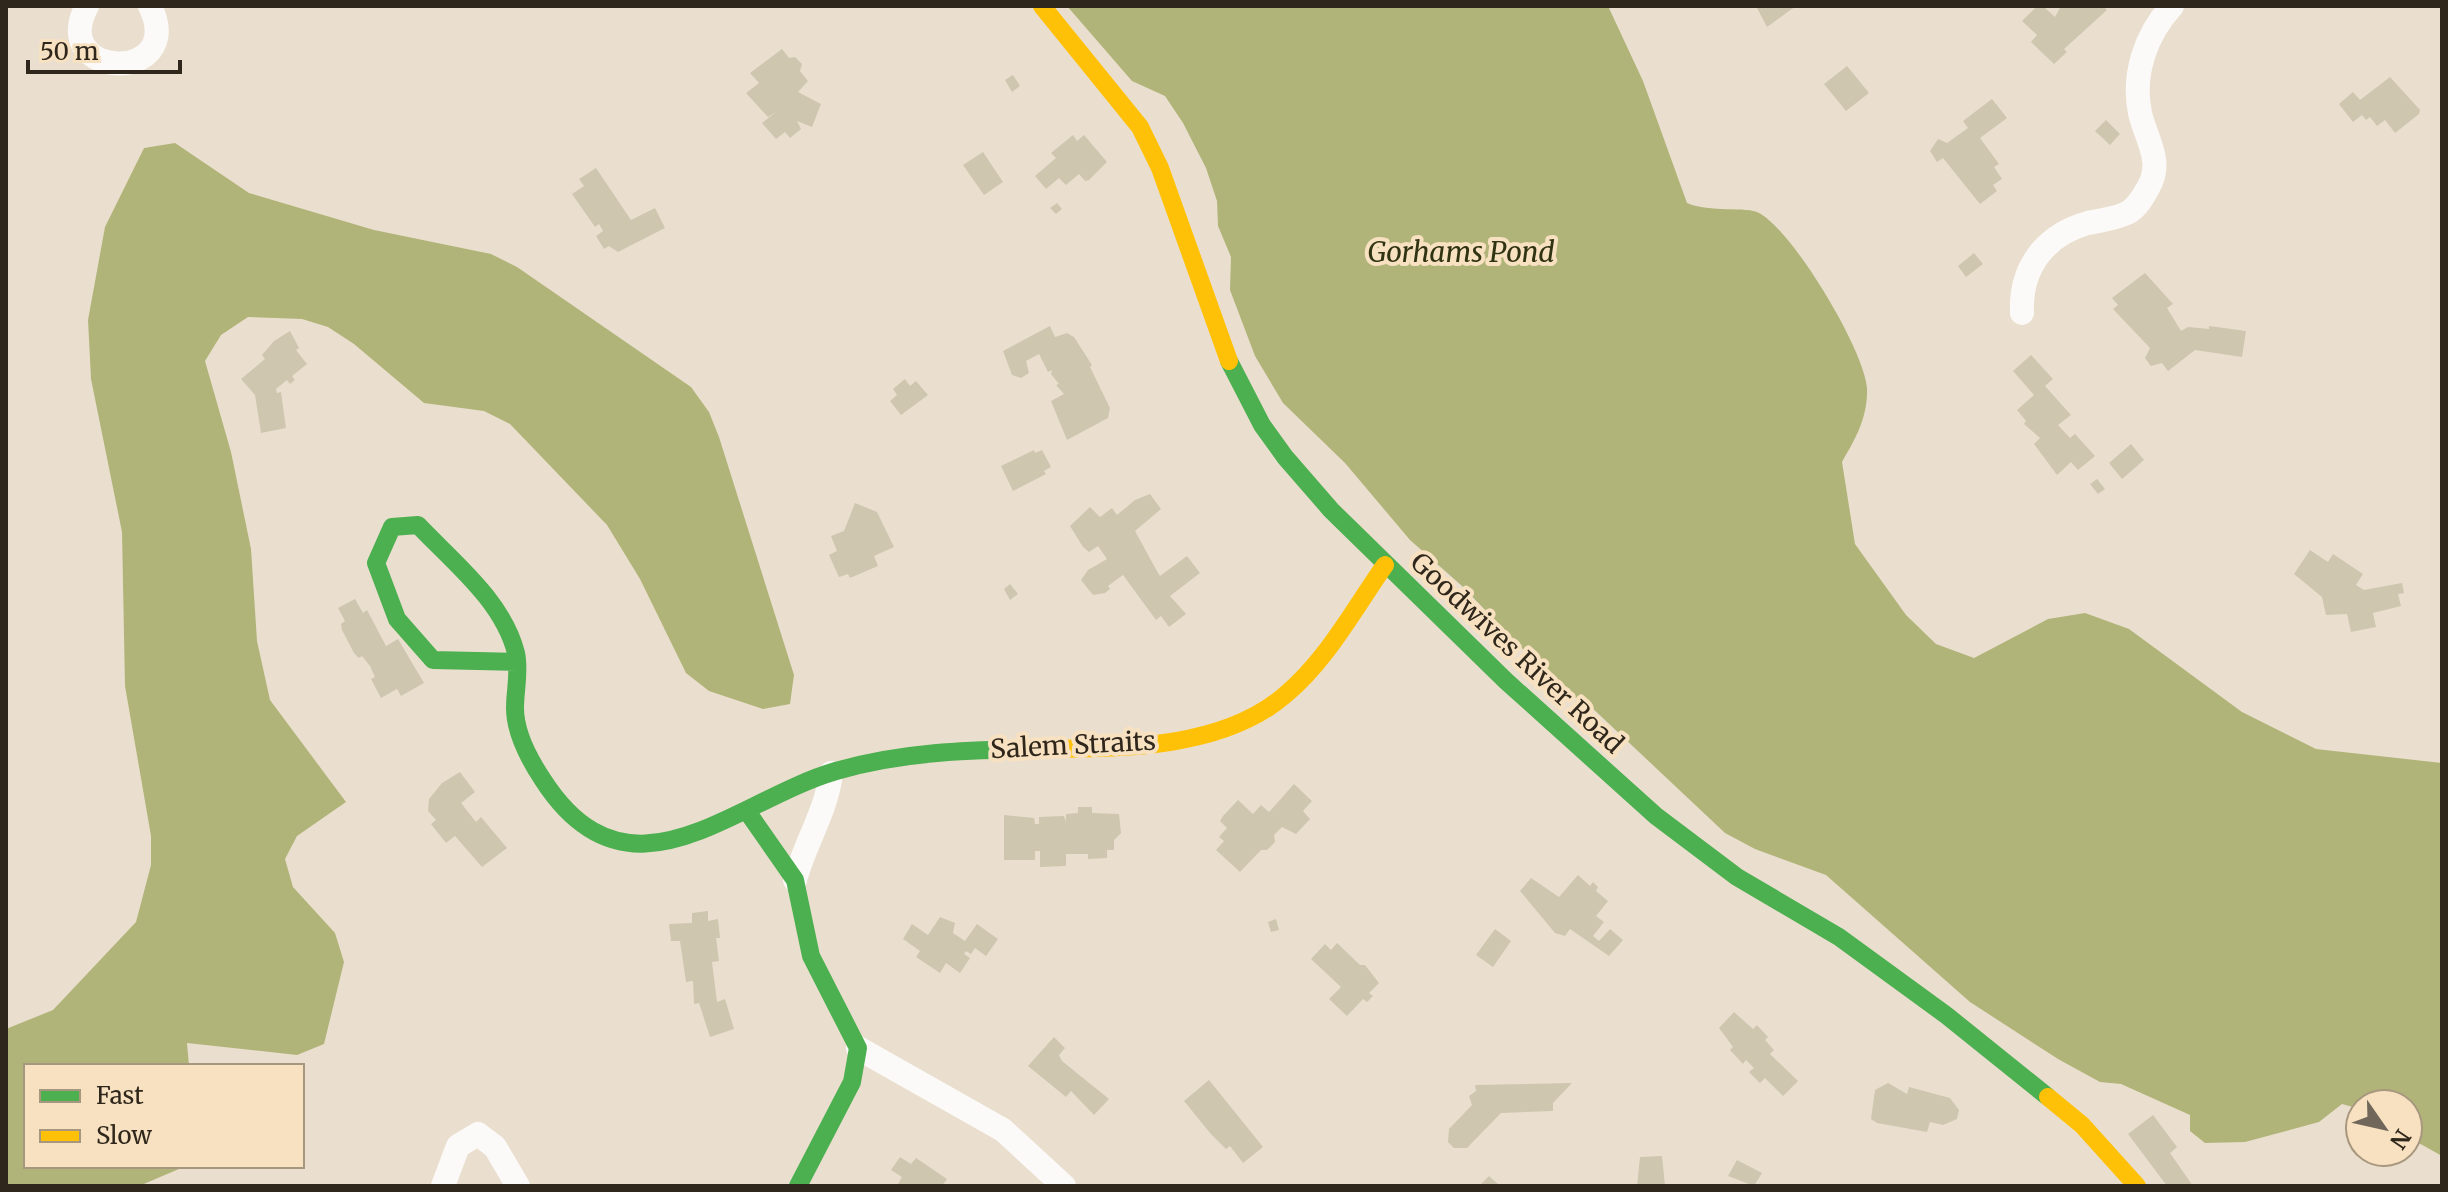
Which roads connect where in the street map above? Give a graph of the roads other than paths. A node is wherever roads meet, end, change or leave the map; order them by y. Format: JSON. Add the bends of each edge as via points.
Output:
{"nodes":[{"id":1,"x":87,"y":6,"type":"edge"},
{"id":2,"x":150,"y":6,"type":"edge"},
{"id":3,"x":1042,"y":6,"type":"edge"},
{"id":4,"x":2172,"y":6,"type":"edge"},
{"id":5,"x":2022,"y":313,"type":"dead end"},
{"id":6,"x":1385,"y":565,"type":"junction"},
{"id":7,"x":516,"y":662,"type":"junction"},
{"id":8,"x":831,"y":773,"type":"junction"},
{"id":9,"x":749,"y":814,"type":"junction"},
{"id":10,"x":795,"y":880,"type":"junction"},
{"id":11,"x":858,"y":1048,"type":"junction"},
{"id":12,"x":443,"y":1186,"type":"edge"},
{"id":13,"x":518,"y":1186,"type":"edge"},
{"id":14,"x":798,"y":1186,"type":"edge"},
{"id":15,"x":1064,"y":1186,"type":"edge"},
{"id":16,"x":2137,"y":1186,"type":"edge"}],
"edges":[{"from":1,"to":2,"type":"street","via":[[81,22],[88,51],[113,65],[142,58],[152,47],[156,18]]},
{"from":3,"to":6,"type":"street","name":"Goodwives River Road","via":[[1140,127],[1160,168],[1233,370],[1262,425],[1331,510]]},
{"from":4,"to":5,"type":"street","via":[[2156,24],[2141,64],[2139,104],[2155,153],[2152,181],[2128,212],[2062,232],[2040,254],[2026,271]]},
{"from":6,"to":8,"type":"street","name":"Salem Straits","via":[[1293,692],[1243,723],[1119,749],[934,750]]},
{"from":6,"to":16,"type":"street","name":"Goodwives River Road","via":[[1656,816],[1737,877],[1839,937],[1946,1015],[2082,1125]]},
{"from":7,"to":7,"type":"street","name":"Salem Straits","via":[[495,607],[418,525],[392,527],[376,563],[397,619],[433,660]]},
{"from":7,"to":9,"type":"street","name":"Salem Straits","via":[[517,723],[538,771],[559,801],[592,831],[632,845],[685,837]]},
{"from":8,"to":9,"type":"street","name":"Salem Straits"},
{"from":8,"to":10,"type":"street","via":[[828,797],[805,842]]},
{"from":9,"to":10,"type":"street"},
{"from":10,"to":11,"type":"street","via":[[811,956]]},
{"from":11,"to":14,"type":"street","via":[[852,1082]]},
{"from":11,"to":15,"type":"street","via":[[1003,1130]]},
{"from":12,"to":13,"type":"street","via":[[458,1146],[478,1134],[495,1147]]}]}
